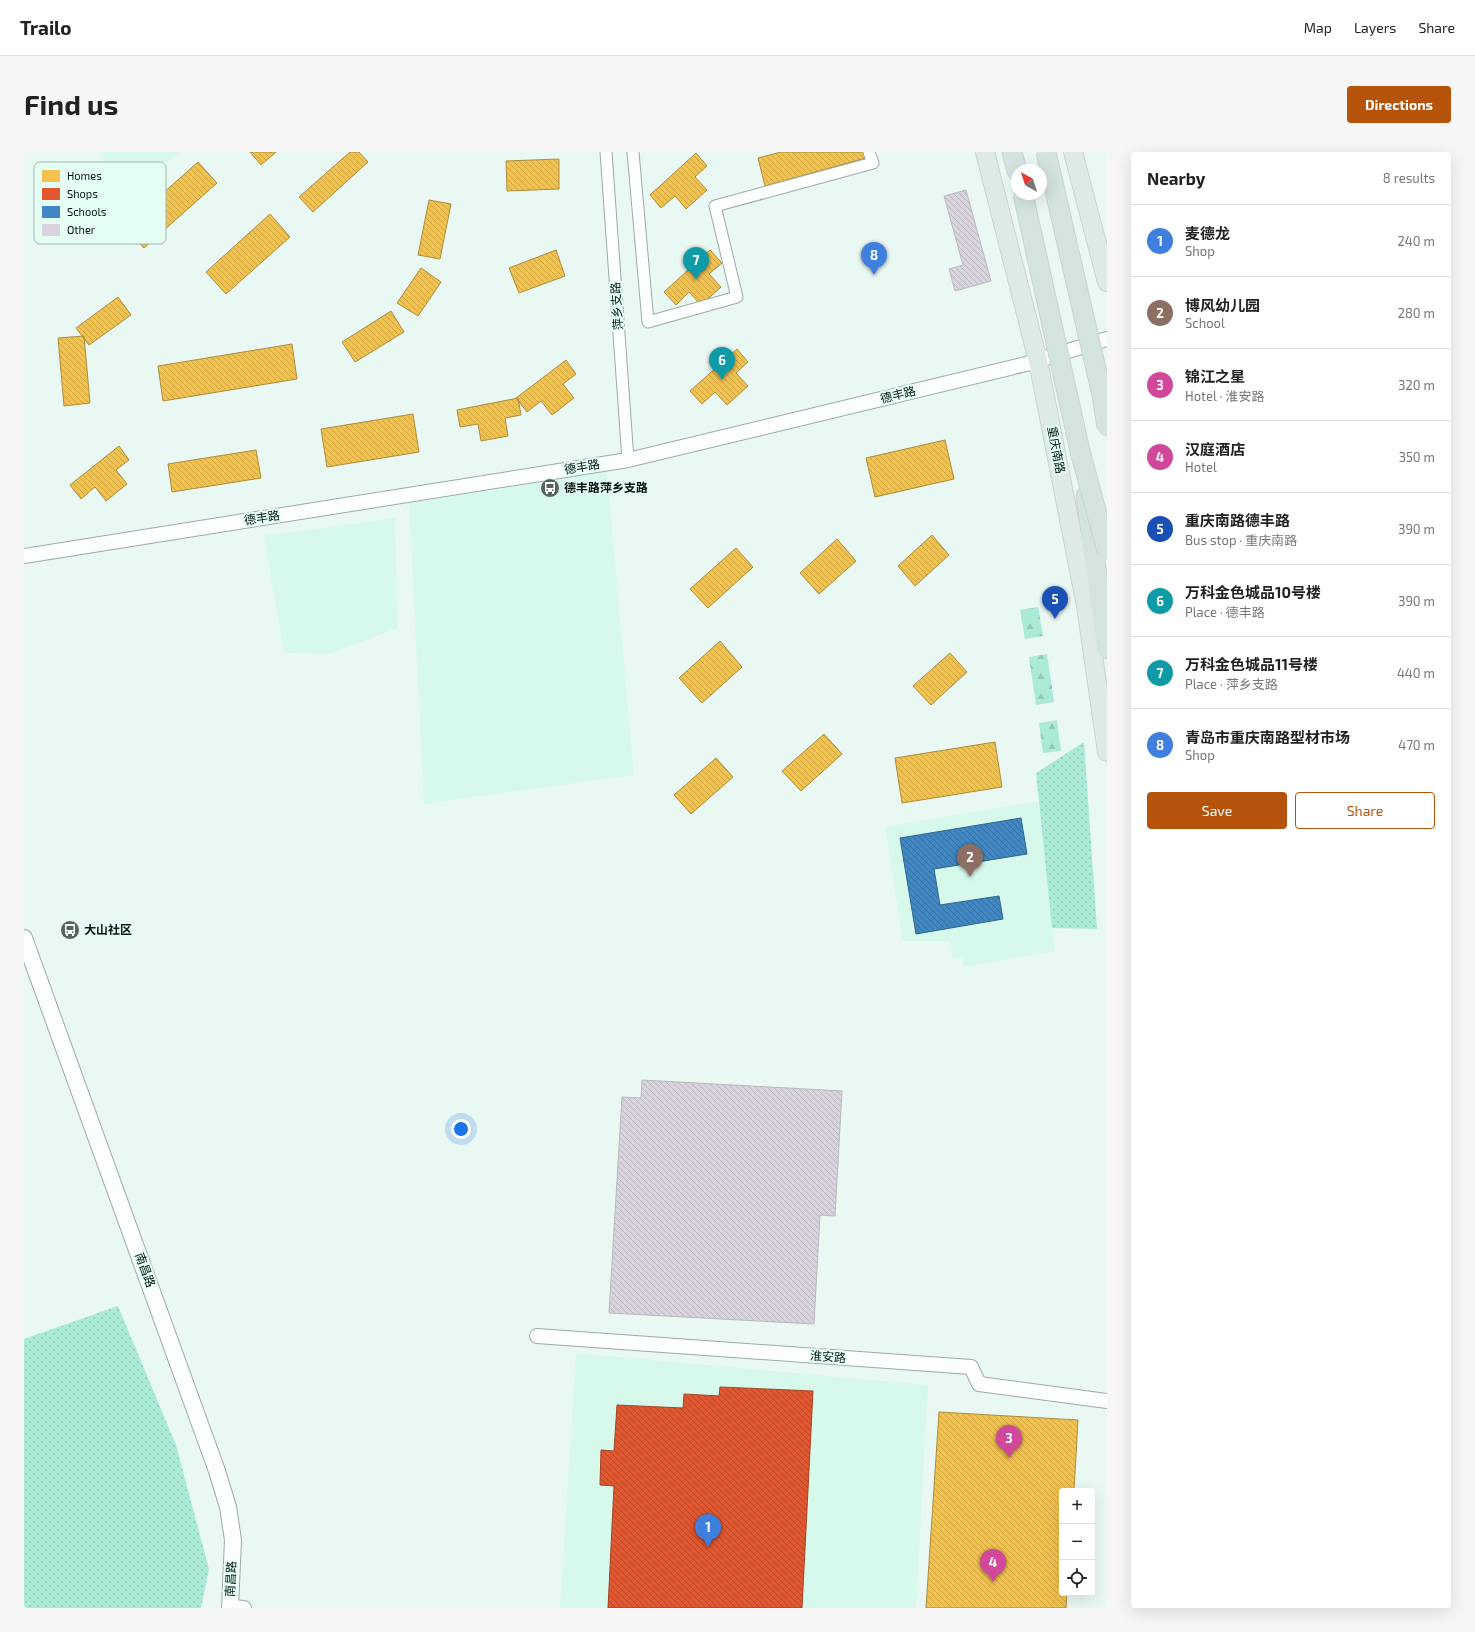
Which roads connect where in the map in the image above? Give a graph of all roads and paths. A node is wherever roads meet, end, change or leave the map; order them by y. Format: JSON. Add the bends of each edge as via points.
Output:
{"nodes":[{"id":1,"x":606,"y":152,"type":"edge"},
{"id":2,"x":633,"y":152,"type":"edge"},
{"id":3,"x":869,"y":152,"type":"edge"},
{"id":4,"x":985,"y":152,"type":"edge"},
{"id":5,"x":1012,"y":152,"type":"edge"},
{"id":6,"x":1046,"y":152,"type":"edge"},
{"id":7,"x":1073,"y":152,"type":"edge"},
{"id":8,"x":1015,"y":164,"type":"edge"},
{"id":9,"x":1024,"y":200,"type":"edge"},
{"id":10,"x":1107,"y":282,"type":"edge"},
{"id":11,"x":1107,"y":339,"type":"edge"},
{"id":12,"x":1038,"y":361,"type":"junction"},
{"id":13,"x":1104,"y":402,"type":"edge"},
{"id":14,"x":1107,"y":427,"type":"edge"},
{"id":15,"x":1080,"y":451,"type":"junction"},
{"id":16,"x":628,"y":460,"type":"junction"},
{"id":17,"x":1107,"y":551,"type":"edge"},
{"id":18,"x":24,"y":556,"type":"edge"},
{"id":19,"x":1107,"y":649,"type":"edge"},
{"id":20,"x":1107,"y":752,"type":"edge"},
{"id":21,"x":24,"y":938,"type":"edge"},
{"id":22,"x":28,"y":958,"type":"edge"},
{"id":23,"x":537,"y":1336,"type":"dead end"},
{"id":24,"x":1107,"y":1401,"type":"edge"},
{"id":25,"x":235,"y":1608,"type":"edge"}],
"edges":[{"from":1,"to":16,"type":"street","name":"萍乡支路"},
{"from":2,"to":3,"type":"street","via":[[648,322],[737,297],[715,206],[873,163]]},
{"from":4,"to":12,"type":"main road","name":"重庆南路"},
{"from":5,"to":8,"type":"highway"},
{"from":6,"to":13,"type":"highway","bridge":true},
{"from":7,"to":10,"type":"main road"},
{"from":9,"to":15,"type":"highway","bridge":true},
{"from":11,"to":12,"type":"street","name":"德丰路"},
{"from":12,"to":16,"type":"street","name":"德丰路"},
{"from":12,"to":20,"type":"main road","name":"重庆南路","via":[[1086,606]]},
{"from":13,"to":14,"type":"highway","bridge":true},
{"from":15,"to":17,"type":"highway","bridge":true},
{"from":15,"to":19,"type":"highway","bridge":true},
{"from":16,"to":18,"type":"street","name":"德丰路"},
{"from":21,"to":22,"type":"main road","name":"南昌路"},
{"from":22,"to":25,"type":"main road","name":"南昌路","via":[[217,1471],[228,1507],[233,1540]]},
{"from":23,"to":24,"type":"street","name":"淮安路","via":[[971,1367],[979,1384]]}]}
